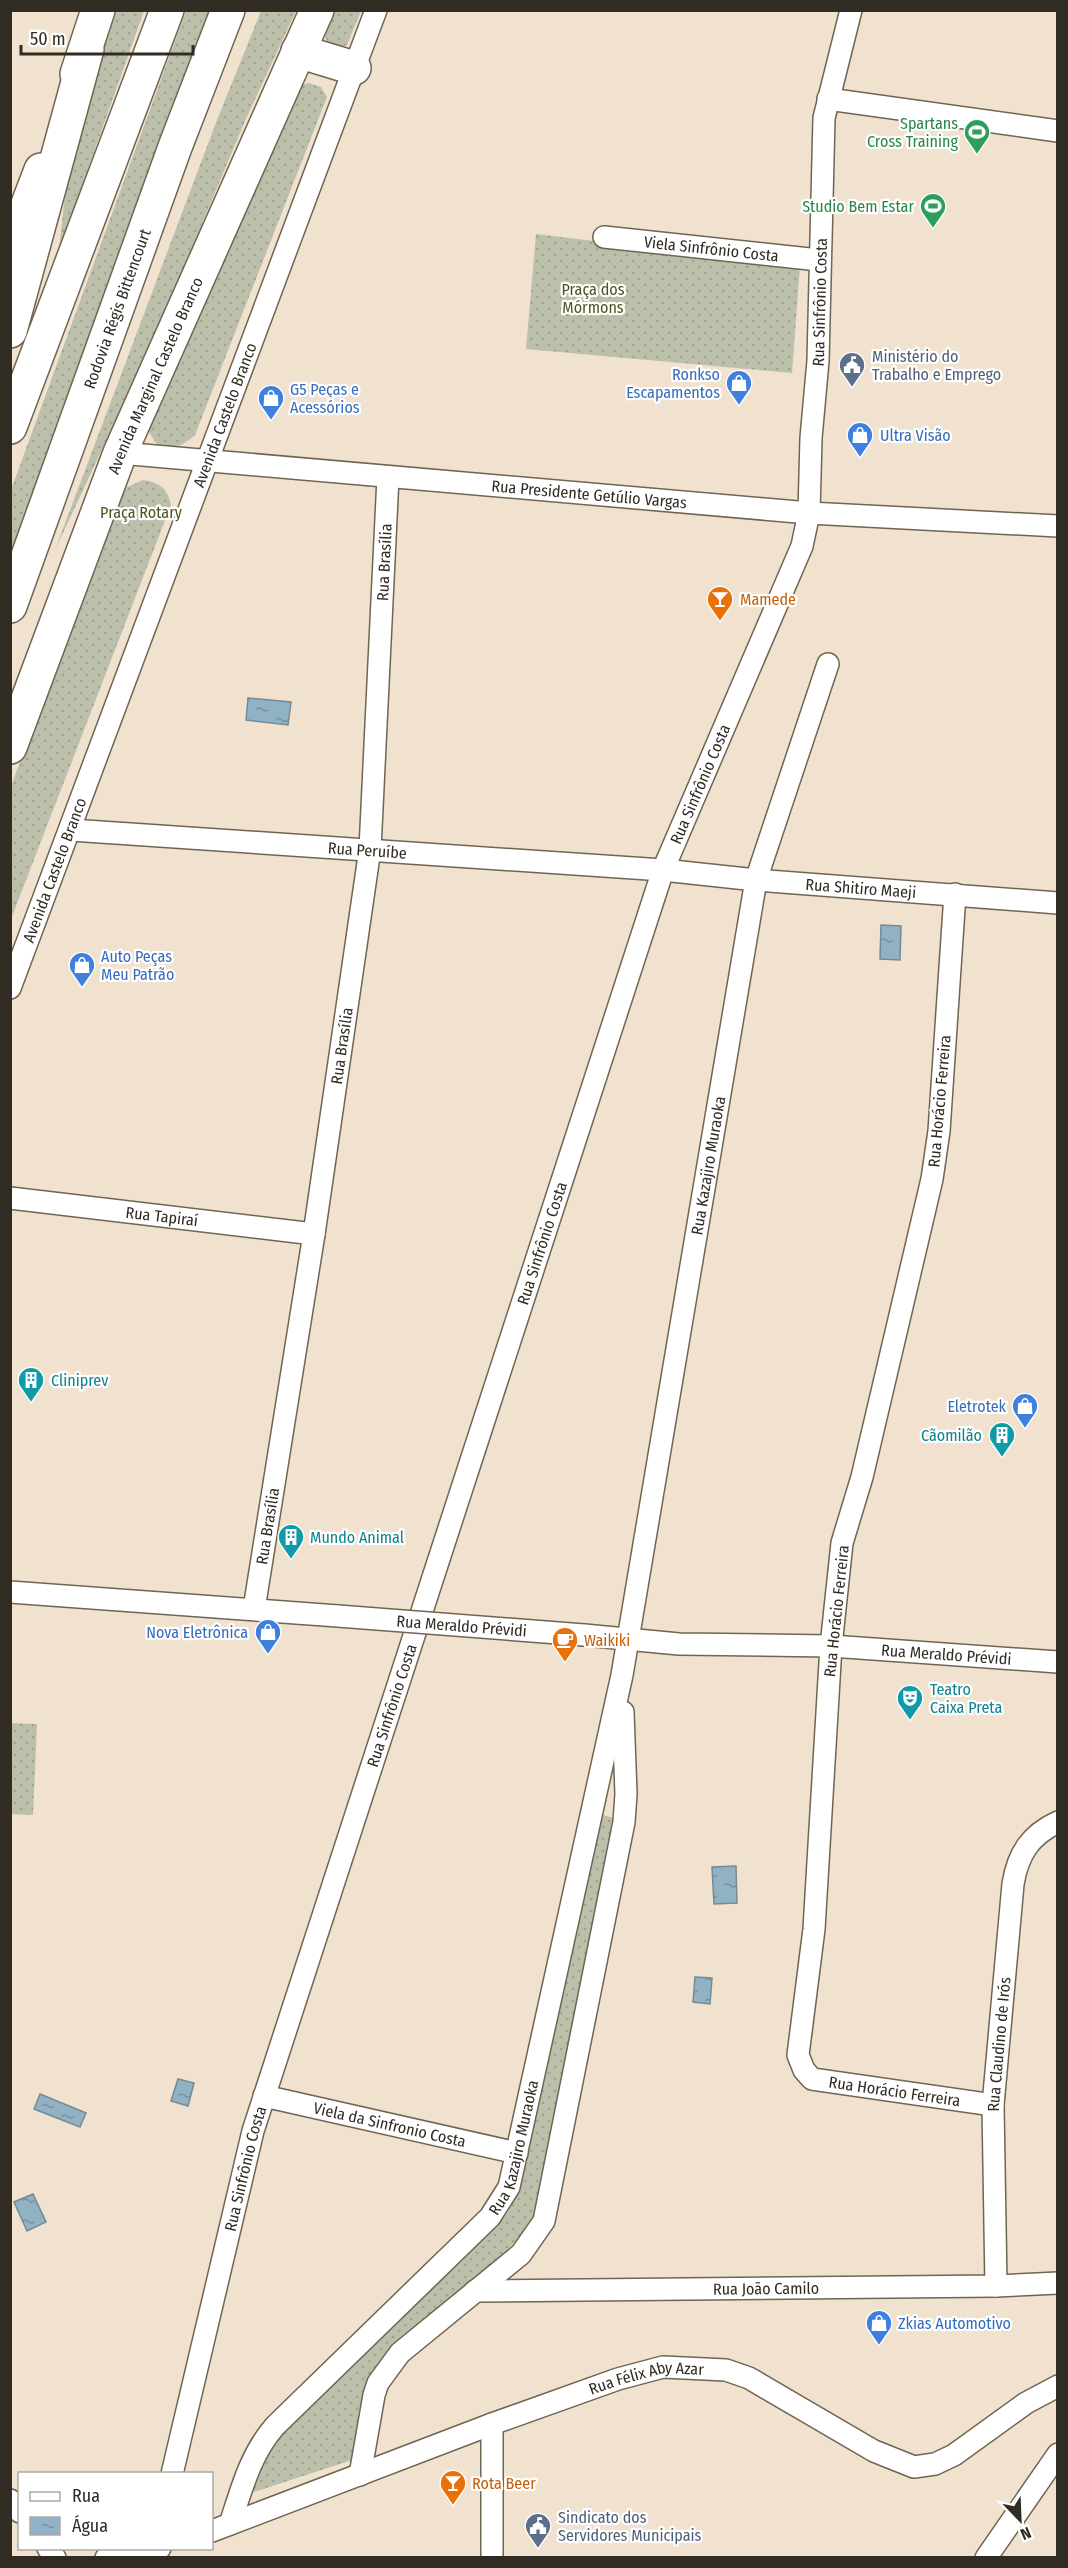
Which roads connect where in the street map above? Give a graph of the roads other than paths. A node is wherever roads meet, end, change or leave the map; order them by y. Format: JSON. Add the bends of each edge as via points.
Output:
{"nodes":[{"id":1,"x":98,"y":10,"type":"edge"},
{"id":2,"x":167,"y":10,"type":"edge"},
{"id":3,"x":228,"y":10,"type":"edge"},
{"id":4,"x":317,"y":10,"type":"edge"},
{"id":5,"x":376,"y":10,"type":"edge"},
{"id":6,"x":851,"y":10,"type":"edge"},
{"id":7,"x":87,"y":49,"type":"junction"},
{"id":8,"x":298,"y":51,"type":"junction"},
{"id":9,"x":354,"y":68,"type":"junction"},
{"id":10,"x":828,"y":99,"type":"junction"},
{"id":11,"x":1058,"y":131,"type":"edge"},
{"id":12,"x":604,"y":237,"type":"dead end"},
{"id":13,"x":10,"y":251,"type":"edge"},
{"id":14,"x":819,"y":260,"type":"junction"},
{"id":15,"x":10,"y":332,"type":"edge"},
{"id":16,"x":10,"y":427,"type":"edge"},
{"id":17,"x":120,"y":453,"type":"junction"},
{"id":18,"x":208,"y":460,"type":"junction"},
{"id":19,"x":388,"y":477,"type":"junction"},
{"id":20,"x":809,"y":513,"type":"junction"},
{"id":21,"x":1058,"y":526,"type":"edge"},
{"id":22,"x":10,"y":606,"type":"edge"},
{"id":23,"x":828,"y":664,"type":"dead end"},
{"id":24,"x":10,"y":747,"type":"edge"},
{"id":25,"x":71,"y":830,"type":"junction"},
{"id":26,"x":370,"y":849,"type":"junction"},
{"id":27,"x":663,"y":870,"type":"junction"},
{"id":28,"x":756,"y":880,"type":"junction"},
{"id":29,"x":955,"y":894,"type":"junction"},
{"id":30,"x":1058,"y":903,"type":"edge"},
{"id":31,"x":10,"y":988,"type":"edge"},
{"id":32,"x":10,"y":1198,"type":"edge"},
{"id":33,"x":314,"y":1234,"type":"junction"},
{"id":34,"x":10,"y":1592,"type":"edge"},
{"id":35,"x":254,"y":1609,"type":"junction"},
{"id":36,"x":627,"y":1640,"type":"junction"},
{"id":37,"x":831,"y":1646,"type":"junction"},
{"id":38,"x":1058,"y":1662,"type":"edge"},
{"id":39,"x":622,"y":1675,"type":"junction"},
{"id":40,"x":1058,"y":1822,"type":"edge"},
{"id":41,"x":264,"y":2096,"type":"junction"},
{"id":42,"x":993,"y":2105,"type":"junction"},
{"id":43,"x":517,"y":2153,"type":"junction"},
{"id":44,"x":1058,"y":2283,"type":"edge"},
{"id":45,"x":996,"y":2286,"type":"junction"},
{"id":46,"x":475,"y":2291,"type":"junction"},
{"id":47,"x":1058,"y":2386,"type":"edge"},
{"id":48,"x":492,"y":2424,"type":"junction"},
{"id":49,"x":1058,"y":2454,"type":"edge"},
{"id":50,"x":172,"y":2472,"type":"edge"},
{"id":51,"x":360,"y":2475,"type":"junction"},
{"id":52,"x":221,"y":2528,"type":"edge"},
{"id":53,"x":154,"y":2553,"type":"edge"},
{"id":54,"x":106,"y":2558,"type":"edge"},
{"id":55,"x":492,"y":2558,"type":"edge"},
{"id":56,"x":986,"y":2558,"type":"edge"}],
"edges":[{"from":1,"to":7,"type":"main road"},
{"from":2,"to":16,"type":"main road"},
{"from":3,"to":22,"type":"main road","name":"Rodovia Régis Bittencourt"},
{"from":4,"to":8,"type":"main road","name":"Avenida Marginal Castelo Branco"},
{"from":5,"to":9,"type":"street","name":"Avenida Castelo Branco"},
{"from":6,"to":10,"type":"street","name":"Rua Sinfrônio Costa"},
{"from":7,"to":13,"type":"main road"},
{"from":7,"to":15,"type":"main road"},
{"from":8,"to":9,"type":"main road"},
{"from":8,"to":17,"type":"main road","name":"Avenida Marginal Castelo Branco"},
{"from":9,"to":18,"type":"street","name":"Avenida Castelo Branco"},
{"from":10,"to":11,"type":"street"},
{"from":10,"to":14,"type":"street","name":"Rua Sinfrônio Costa"},
{"from":12,"to":14,"type":"street","name":"Viela Sinfrônio Costa"},
{"from":14,"to":20,"type":"street","name":"Rua Sinfrônio Costa"},
{"from":17,"to":18,"type":"street","name":"Rua Presidente Getúlio Vargas"},
{"from":17,"to":24,"type":"main road","name":"Avenida Marginal Castelo Branco"},
{"from":18,"to":19,"type":"street","name":"Rua Presidente Getúlio Vargas"},
{"from":18,"to":25,"type":"street","name":"Avenida Castelo Branco"},
{"from":19,"to":20,"type":"street","name":"Rua Presidente Getúlio Vargas"},
{"from":19,"to":26,"type":"street","name":"Rua Brasília"},
{"from":20,"to":21,"type":"street","name":"Rua Presidente Getúlio Vargas"},
{"from":20,"to":27,"type":"street","name":"Rua Sinfrônio Costa","via":[[794,567]]},
{"from":23,"to":28,"type":"street","name":"Rua Kazajiro Muraoka"},
{"from":25,"to":26,"type":"street","name":"Rua Peruíbe"},
{"from":25,"to":31,"type":"street","name":"Avenida Castelo Branco"},
{"from":26,"to":27,"type":"street","name":"Rua Peruíbe"},
{"from":26,"to":33,"type":"street","name":"Rua Brasília"},
{"from":27,"to":28,"type":"street","name":"Rua Shitiro Maeji"},
{"from":27,"to":41,"type":"street","name":"Rua Sinfrônio Costa"},
{"from":28,"to":29,"type":"street","name":"Rua Shitiro Maeji"},
{"from":28,"to":36,"type":"street","name":"Rua Kazajiro Muraoka"},
{"from":29,"to":30,"type":"street","name":"Rua Shitiro Maeji"},
{"from":29,"to":37,"type":"street","name":"Rua Horácio Ferreira","via":[[939,1131],[932,1179],[862,1477],[842,1543]]},
{"from":32,"to":33,"type":"street","name":"Rua Tapiraí"},
{"from":33,"to":35,"type":"street","name":"Rua Brasília"},
{"from":34,"to":35,"type":"street","name":"Rua Meraldo Prévidi"},
{"from":35,"to":36,"type":"street","name":"Rua Meraldo Prévidi","bridge":true},
{"from":36,"to":37,"type":"street","name":"Rua Meraldo Prévidi"},
{"from":36,"to":39,"type":"street","name":"Rua Kazajiro Muraoka"},
{"from":37,"to":38,"type":"street","name":"Rua Meraldo Prévidi"},
{"from":37,"to":42,"type":"street","name":"Rua Horácio Ferreira","via":[[814,1929],[798,2055],[812,2079],[823,2082]]},
{"from":39,"to":43,"type":"street","name":"Rua Kazajiro Muraoka"},
{"from":39,"to":46,"type":"street","name":"Rua Kazajiro Muraoka","via":[[624,1822],[544,2221],[521,2254]]},
{"from":40,"to":42,"type":"street","name":"Rua Claudino de Irós","via":[[1029,1840],[1016,1862]]},
{"from":41,"to":43,"type":"street","name":"Viela da Sinfronio Costa"},
{"from":41,"to":50,"type":"street","name":"Rua Sinfrônio Costa"},
{"from":42,"to":45,"type":"street","name":"Rua Claudino de Irós"},
{"from":43,"to":52,"type":"street","name":"Rua Kazajiro Muraoka","via":[[509,2187],[489,2217],[259,2445]]},
{"from":44,"to":45,"type":"street","name":"Rua João Camilo"},
{"from":45,"to":46,"type":"street","name":"Rua João Camilo"},
{"from":46,"to":51,"type":"street","name":"Rua Kazajiro Muraoka","via":[[400,2353],[378,2383]]},
{"from":47,"to":48,"type":"street","name":"Rua Félix Aby Azar","via":[[1026,2403],[954,2455],[935,2464],[914,2467],[873,2451],[749,2378],[726,2370],[663,2367]]},
{"from":48,"to":51,"type":"street","name":"Rua Félix Aby Azar"},
{"from":48,"to":55,"type":"street"},
{"from":49,"to":56,"type":"street"},
{"from":51,"to":52,"type":"street","name":"Rua Félix Aby Azar"},
{"from":53,"to":54,"type":"street","via":[[130,2551]]}]}
